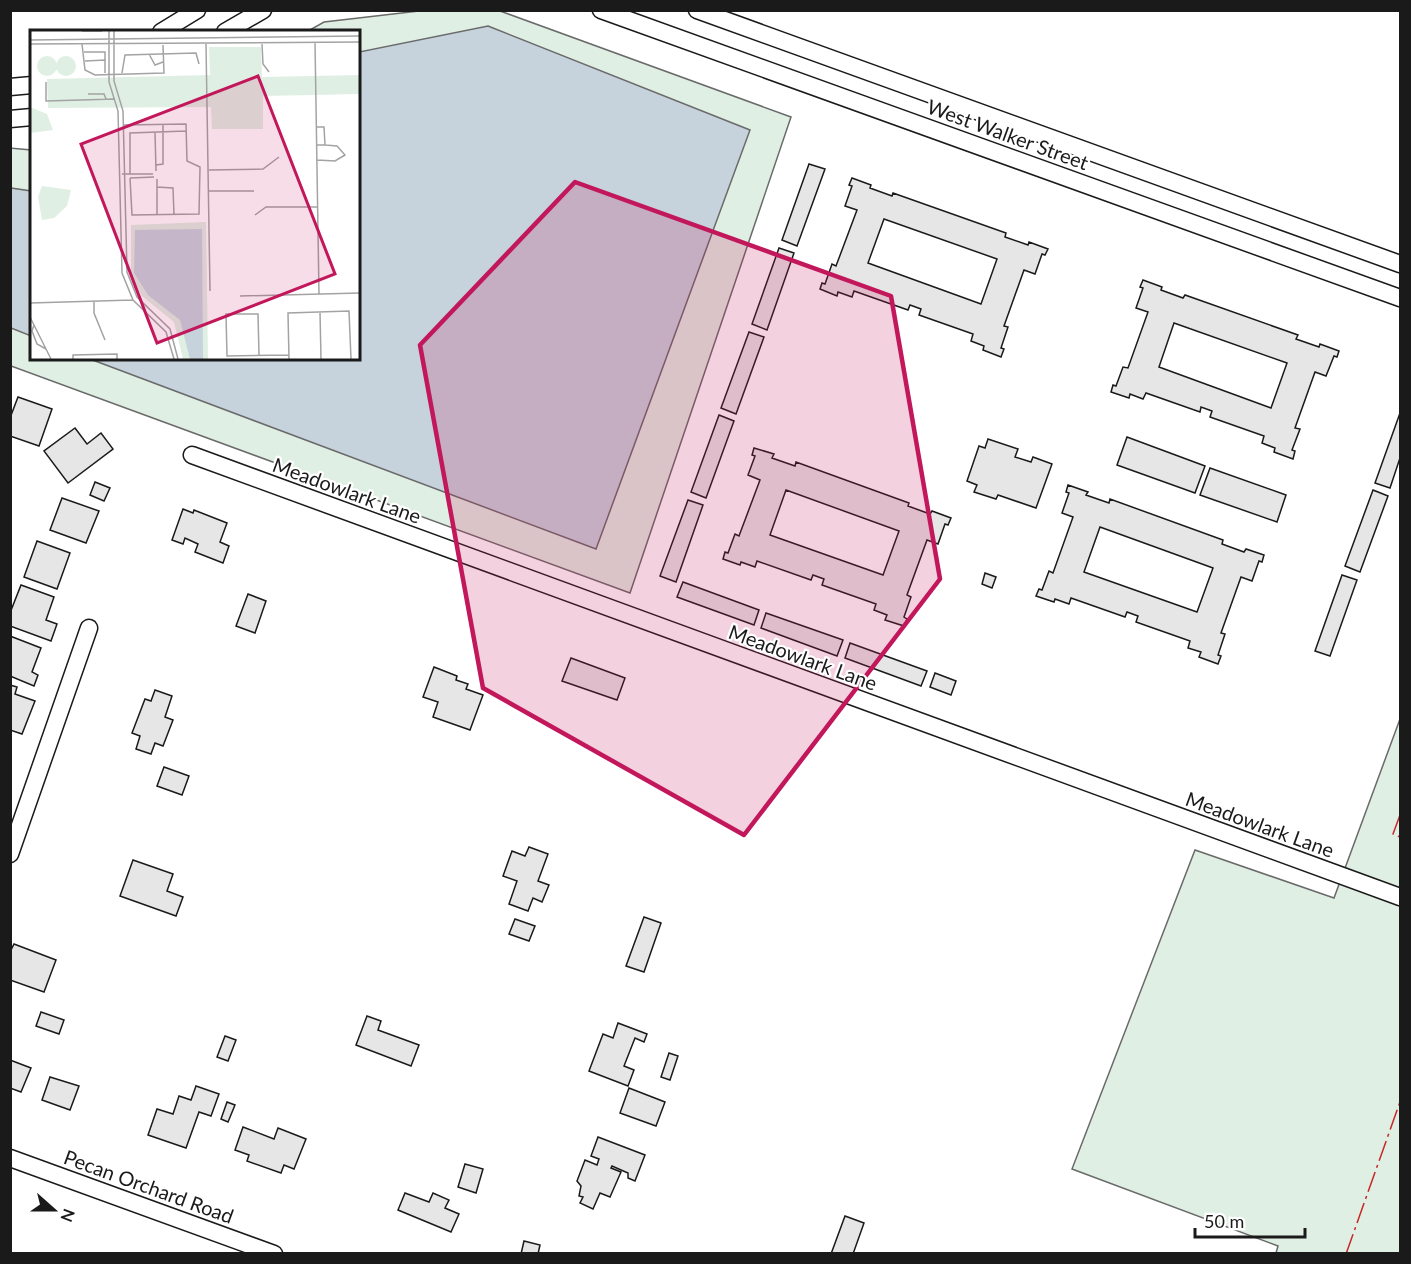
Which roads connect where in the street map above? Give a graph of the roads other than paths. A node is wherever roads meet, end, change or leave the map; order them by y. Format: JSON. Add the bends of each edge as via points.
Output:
{"nodes":[{"id":1,"x":197,"y":10,"type":"edge"},
{"id":2,"x":263,"y":10,"type":"edge"},
{"id":3,"x":602,"y":10,"type":"edge"},
{"id":4,"x":697,"y":10,"type":"edge"},
{"id":5,"x":164,"y":30,"type":"edge"},
{"id":6,"x":228,"y":30,"type":"edge"},
{"id":7,"x":30,"y":85,"type":"edge"},
{"id":8,"x":10,"y":87,"type":"edge"},
{"id":9,"x":30,"y":117,"type":"edge"},
{"id":10,"x":10,"y":119,"type":"edge"},
{"id":11,"x":1401,"y":264,"type":"edge"},
{"id":12,"x":1401,"y":298,"type":"edge"},
{"id":13,"x":192,"y":455,"type":"dead end"},
{"id":14,"x":89,"y":628,"type":"dead end"},
{"id":15,"x":10,"y":854,"type":"edge"},
{"id":16,"x":1401,"y":897,"type":"edge"},
{"id":17,"x":10,"y":1158,"type":"edge"},
{"id":18,"x":274,"y":1254,"type":"edge"}],
"edges":[{"from":1,"to":5,"type":"street"},
{"from":2,"to":6,"type":"street"},
{"from":3,"to":12,"type":"street","name":"West Walker Street"},
{"from":4,"to":11,"type":"street","name":"West Walker Street"},
{"from":7,"to":8,"type":"street"},
{"from":9,"to":10,"type":"street"},
{"from":13,"to":16,"type":"street","name":"Meadowlark Lane"},
{"from":14,"to":15,"type":"street"},
{"from":17,"to":18,"type":"street","name":"Pecan Orchard Road"}]}
